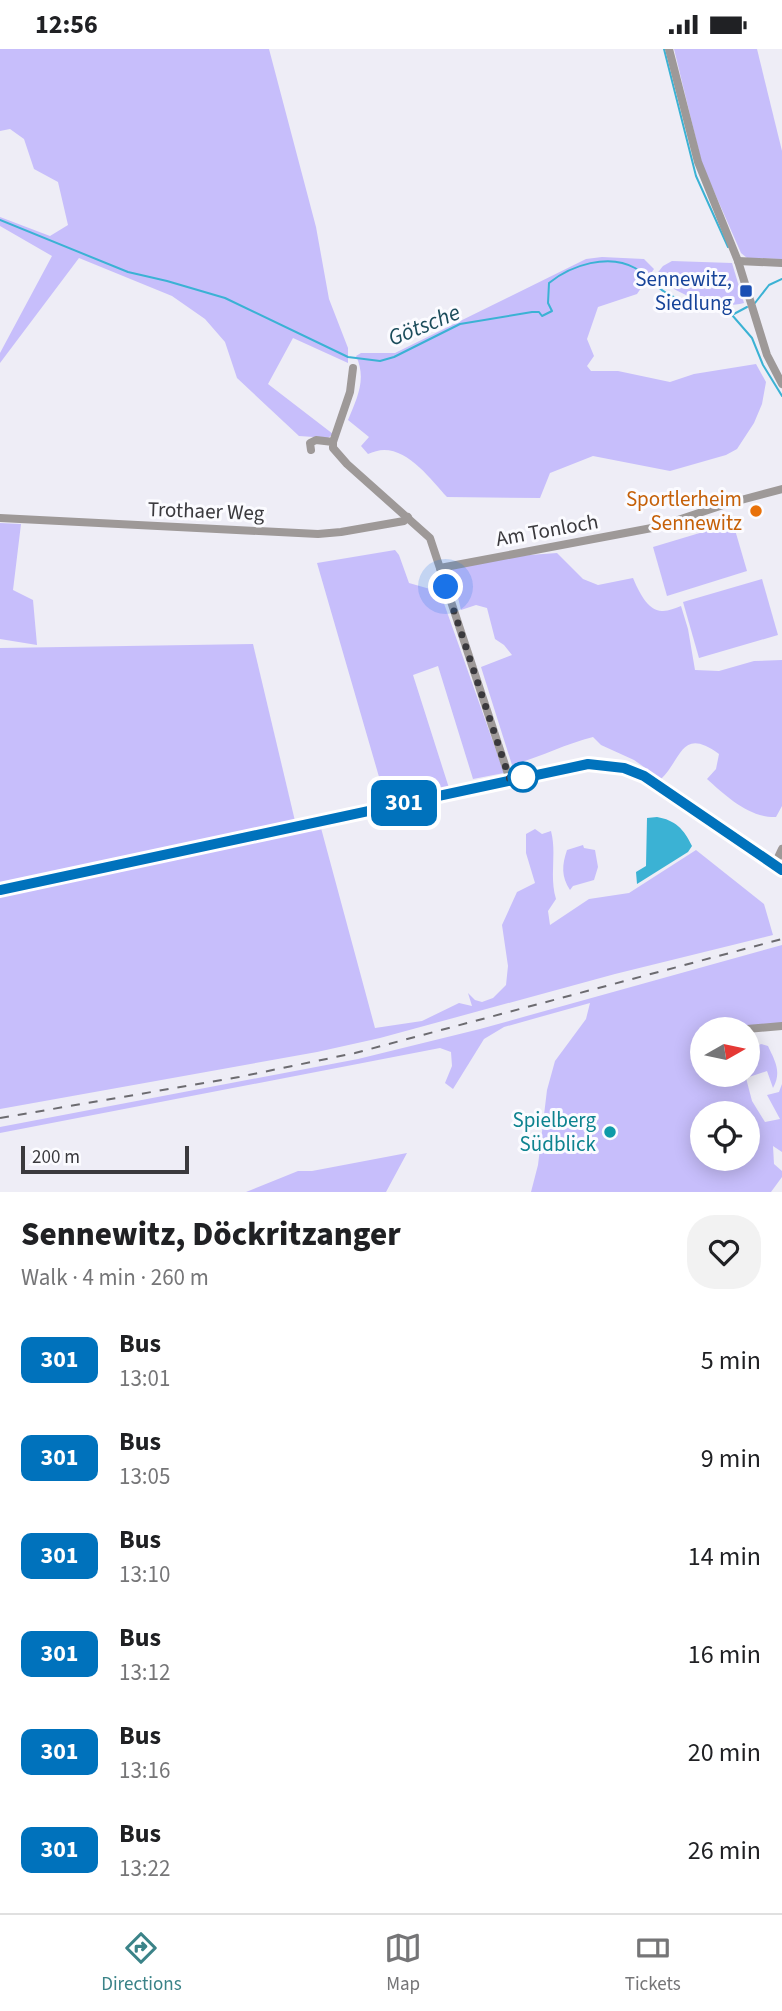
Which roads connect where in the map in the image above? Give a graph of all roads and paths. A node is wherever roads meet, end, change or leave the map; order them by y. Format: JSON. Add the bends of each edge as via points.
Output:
{"nodes":[{"id":1,"x":669,"y":49,"type":"edge"},
{"id":2,"x":738,"y":261,"type":"junction"},
{"id":3,"x":782,"y":263,"type":"edge"},
{"id":4,"x":353,"y":368,"type":"dead end"},
{"id":5,"x":782,"y":384,"type":"edge"},
{"id":6,"x":333,"y":442,"type":"junction"},
{"id":7,"x":311,"y":450,"type":"dead end"},
{"id":8,"x":782,"y":489,"type":"edge"},
{"id":9,"x":408,"y":517,"type":"junction"},
{"id":10,"x":0,"y":518,"type":"edge"},
{"id":11,"x":440,"y":568,"type":"junction"},
{"id":12,"x":510,"y":780,"type":"junction"},
{"id":13,"x":782,"y":849,"type":"edge"},
{"id":14,"x":778,"y":868,"type":"edge"},
{"id":15,"x":0,"y":890,"type":"edge"},
{"id":16,"x":782,"y":1026,"type":"edge"},
{"id":17,"x":760,"y":1028,"type":"edge"}],
"edges":[{"from":1,"to":2,"type":"street","via":[[698,162]]},
{"from":2,"to":3,"type":"street"},
{"from":2,"to":5,"type":"street","via":[[764,358]]},
{"from":4,"to":6,"type":"street","via":[[351,392]]},
{"from":6,"to":7,"type":"street","via":[[316,440],[310,443]]},
{"from":6,"to":9,"type":"street","via":[[347,464]]},
{"from":8,"to":11,"type":"street","name":"Am Tonloch","via":[[657,527]]},
{"from":9,"to":10,"type":"street","name":"Trothaer Weg","via":[[318,534]]},
{"from":9,"to":11,"type":"street","via":[[430,538]]},
{"from":11,"to":12,"type":"street"},
{"from":12,"to":14,"type":"main road","via":[[588,764],[624,768],[659,785]]},
{"from":12,"to":15,"type":"main road"},
{"from":13,"to":14,"type":"street"},
{"from":16,"to":17,"type":"street"}]}
